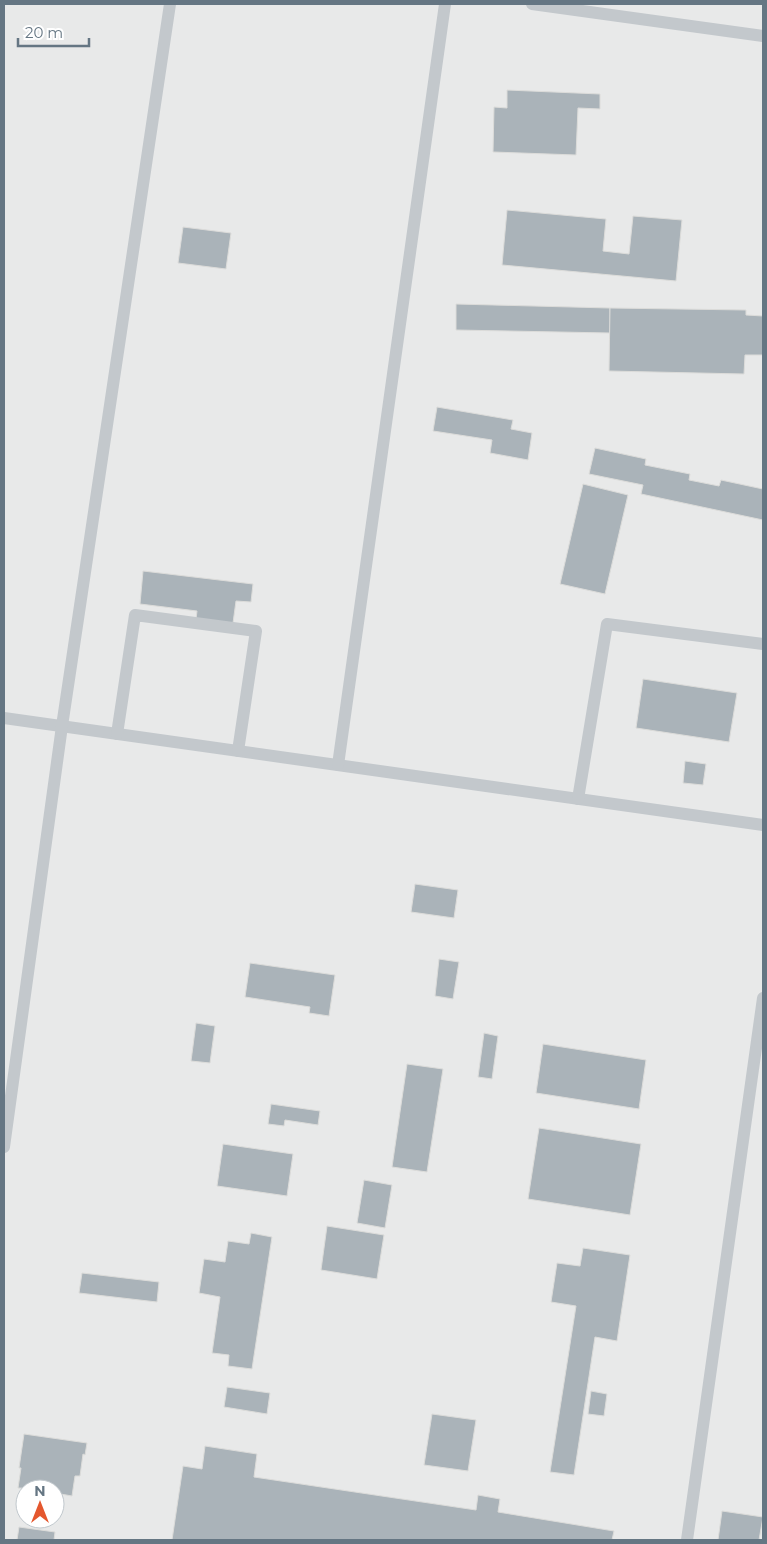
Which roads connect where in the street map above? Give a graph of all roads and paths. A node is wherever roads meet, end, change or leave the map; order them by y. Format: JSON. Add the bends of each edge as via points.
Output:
{"nodes":[{"id":1,"x":170,"y":4,"type":"edge"},
{"id":2,"x":445,"y":4,"type":"edge"},
{"id":3,"x":532,"y":4,"type":"edge"},
{"id":4,"x":763,"y":36,"type":"edge"},
{"id":5,"x":763,"y":644,"type":"edge"},
{"id":6,"x":4,"y":718,"type":"edge"},
{"id":7,"x":62,"y":726,"type":"junction"},
{"id":8,"x":117,"y":734,"type":"junction"},
{"id":9,"x":238,"y":751,"type":"junction"},
{"id":10,"x":338,"y":765,"type":"junction"},
{"id":11,"x":578,"y":799,"type":"junction"},
{"id":12,"x":763,"y":825,"type":"edge"},
{"id":13,"x":763,"y":998,"type":"edge"},
{"id":14,"x":4,"y":1147,"type":"edge"},
{"id":15,"x":687,"y":1540,"type":"edge"}],
"edges":[{"from":1,"to":7,"type":"lane"},
{"from":2,"to":10,"type":"lane"},
{"from":3,"to":4,"type":"lane"},
{"from":5,"to":11,"type":"lane","via":[[606,624]]},
{"from":6,"to":7,"type":"lane"},
{"from":7,"to":8,"type":"lane"},
{"from":7,"to":14,"type":"lane"},
{"from":8,"to":9,"type":"lane"},
{"from":8,"to":9,"type":"lane","via":[[135,615],[256,631]]},
{"from":9,"to":10,"type":"lane"},
{"from":10,"to":11,"type":"lane"},
{"from":11,"to":12,"type":"lane"},
{"from":13,"to":15,"type":"lane"}]}
